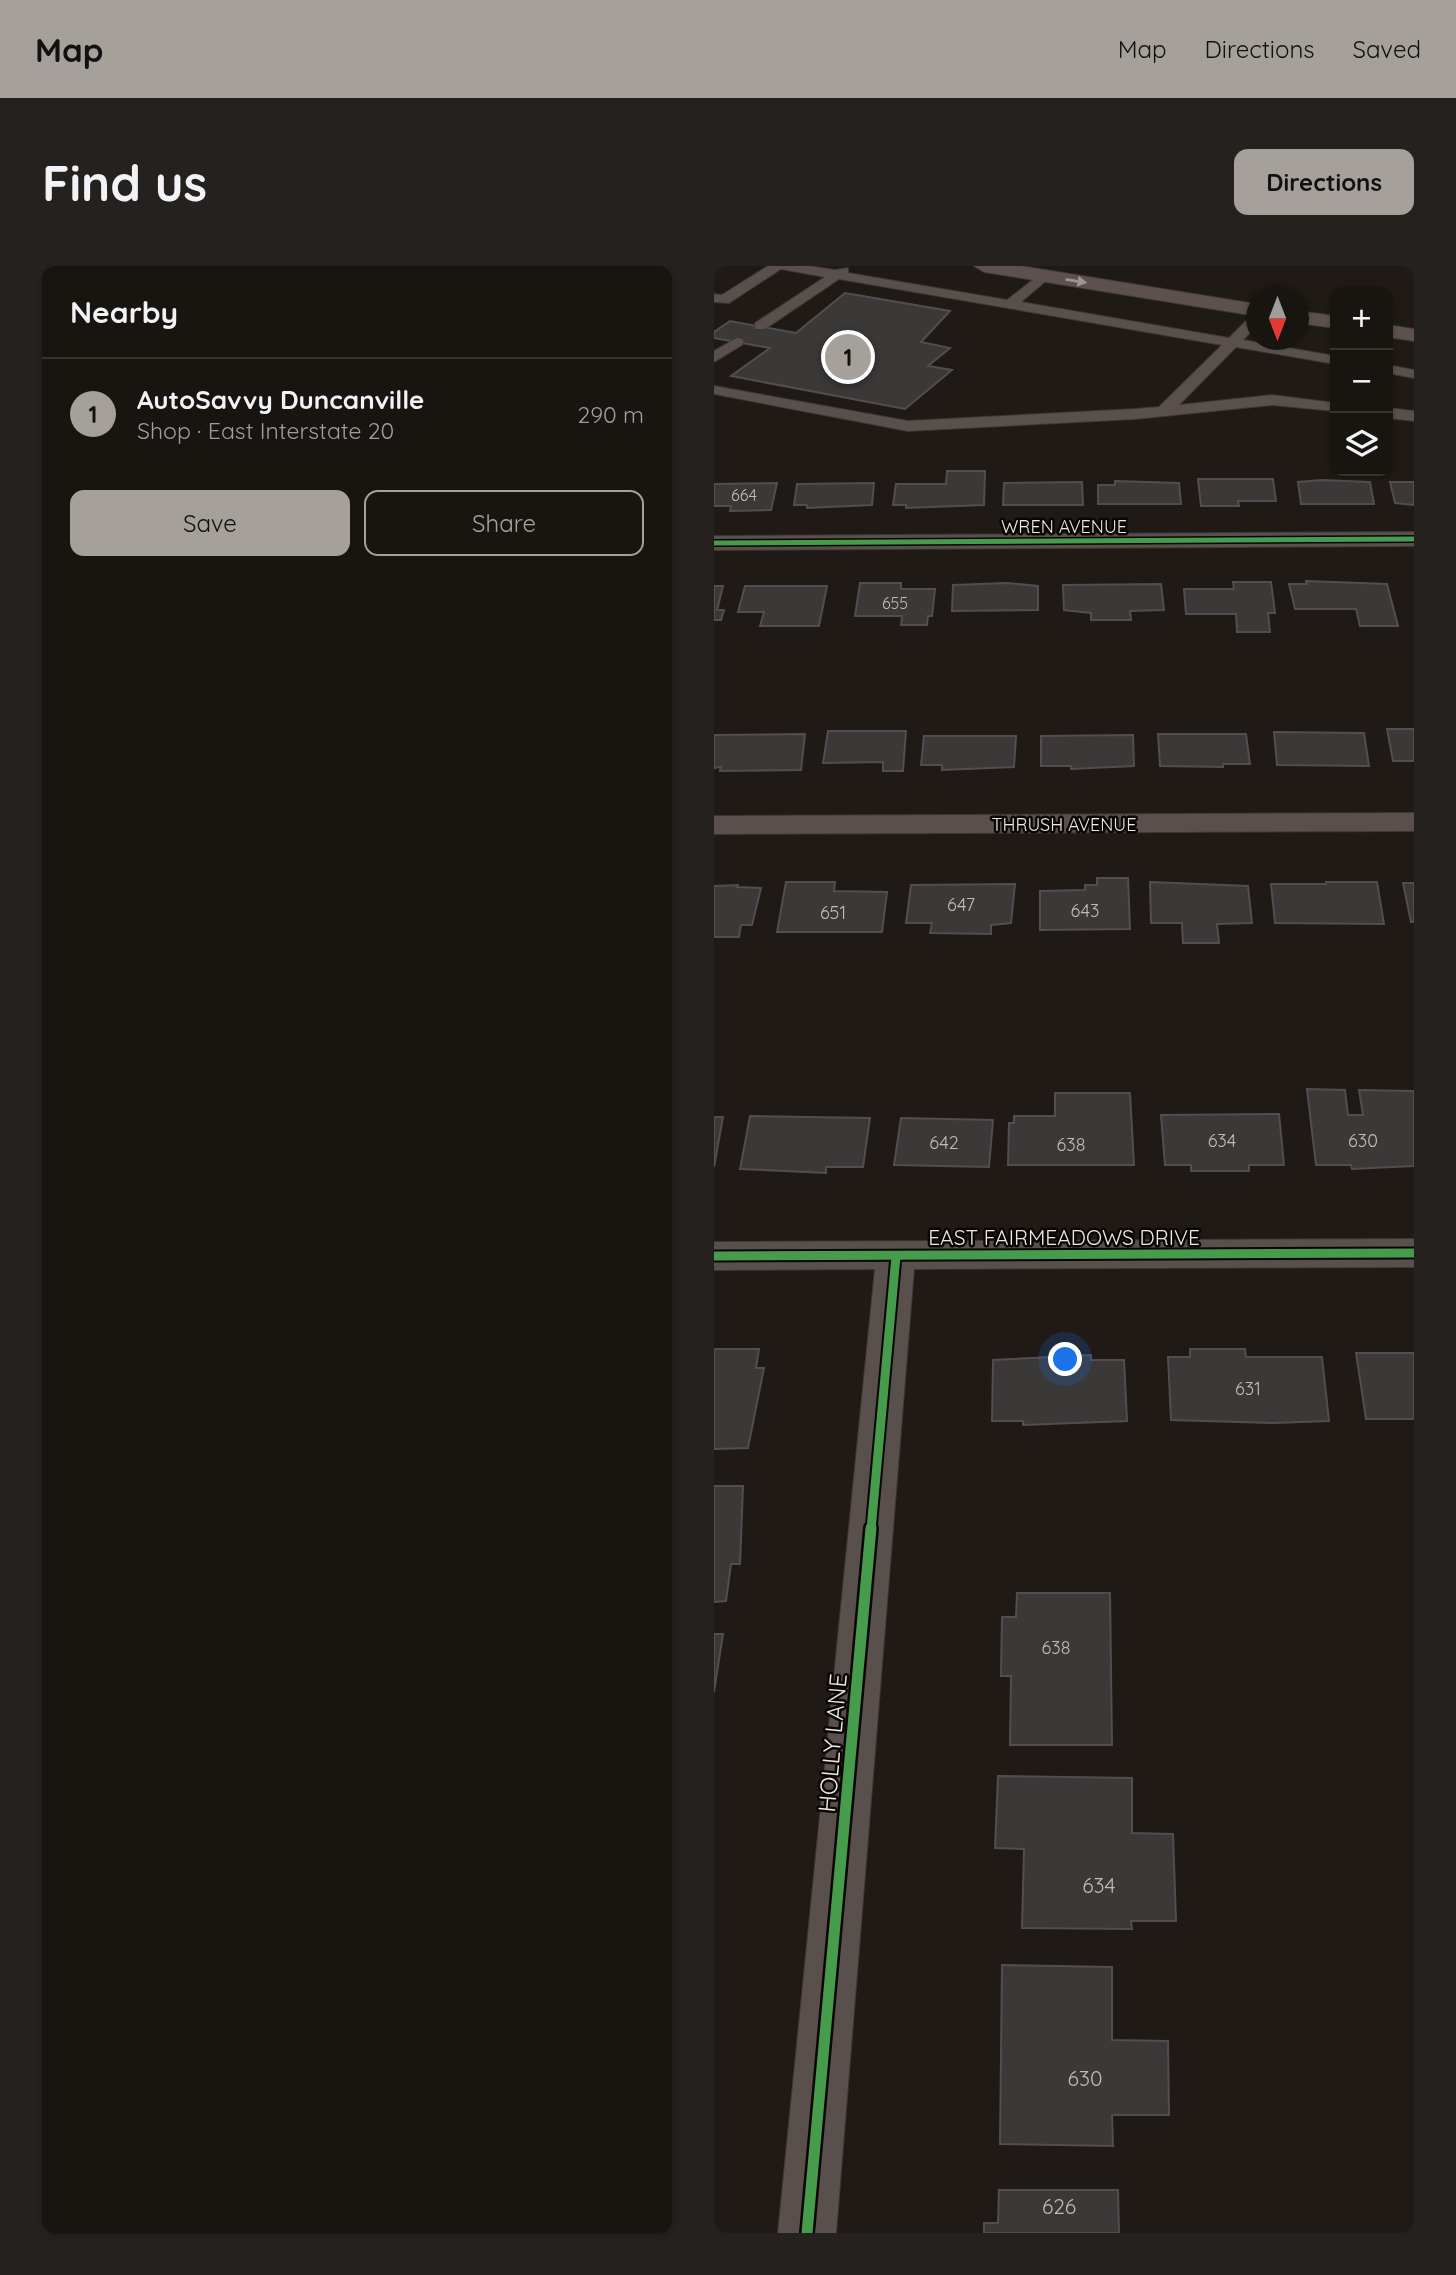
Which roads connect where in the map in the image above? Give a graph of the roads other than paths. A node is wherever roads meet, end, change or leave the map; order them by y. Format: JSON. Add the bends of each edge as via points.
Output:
{"nodes":[{"id":1,"x":776,"y":266,"type":"edge"},
{"id":2,"x":785,"y":266,"type":"edge"},
{"id":3,"x":852,"y":266,"type":"edge"},
{"id":4,"x":984,"y":266,"type":"edge"},
{"id":5,"x":836,"y":275,"type":"junction"},
{"id":6,"x":1043,"y":276,"type":"junction"},
{"id":7,"x":718,"y":302,"type":"edge"},
{"id":8,"x":1010,"y":304,"type":"junction"},
{"id":9,"x":1246,"y":308,"type":"edge"},
{"id":10,"x":1309,"y":318,"type":"edge"},
{"id":11,"x":1330,"y":321,"type":"edge"},
{"id":12,"x":760,"y":326,"type":"dead end"},
{"id":13,"x":1246,"y":329,"type":"edge"},
{"id":14,"x":1393,"y":332,"type":"edge"},
{"id":15,"x":1414,"y":335,"type":"edge"},
{"id":16,"x":737,"y":342,"type":"dead end"},
{"id":17,"x":1232,"y":342,"type":"junction"},
{"id":18,"x":716,"y":354,"type":"edge"},
{"id":19,"x":1330,"y":359,"type":"edge"},
{"id":20,"x":1393,"y":370,"type":"edge"},
{"id":21,"x":1414,"y":374,"type":"edge"},
{"id":22,"x":714,"y":390,"type":"edge"},
{"id":23,"x":1330,"y":406,"type":"edge"},
{"id":24,"x":1164,"y":411,"type":"junction"},
{"id":25,"x":1393,"y":414,"type":"edge"},
{"id":26,"x":1414,"y":416,"type":"edge"},
{"id":27,"x":1414,"y":539,"type":"edge"},
{"id":28,"x":714,"y":543,"type":"edge"},
{"id":29,"x":1414,"y":822,"type":"edge"},
{"id":30,"x":714,"y":825,"type":"edge"},
{"id":31,"x":1414,"y":1253,"type":"edge"},
{"id":32,"x":714,"y":1256,"type":"edge"},
{"id":33,"x":896,"y":1256,"type":"junction"},
{"id":34,"x":807,"y":2233,"type":"edge"}],
"edges":[{"from":1,"to":7,"type":"lane"},
{"from":2,"to":5,"type":"lane"},
{"from":3,"to":5,"type":"lane"},
{"from":4,"to":6,"type":"main road"},
{"from":5,"to":8,"type":"lane"},
{"from":5,"to":12,"type":"lane"},
{"from":6,"to":8,"type":"lane"},
{"from":6,"to":9,"type":"main road","one_way":true},
{"from":8,"to":17,"type":"lane"},
{"from":10,"to":11,"type":"main road"},
{"from":13,"to":17,"type":"lane"},
{"from":14,"to":15,"type":"main road"},
{"from":16,"to":18,"type":"lane"},
{"from":17,"to":19,"type":"lane"},
{"from":17,"to":24,"type":"lane"},
{"from":20,"to":21,"type":"lane"},
{"from":22,"to":24,"type":"lane","via":[[908,426]]},
{"from":23,"to":24,"type":"lane","via":[[1272,400]]},
{"from":25,"to":26,"type":"lane"},
{"from":27,"to":28,"type":"street","name":"WREN AVENUE"},
{"from":29,"to":30,"type":"street","name":"THRUSH AVENUE"},
{"from":31,"to":33,"type":"street","name":"EAST FAIRMEADOWS DRIVE"},
{"from":32,"to":33,"type":"street","name":"EAST FAIRMEADOWS DRIVE"},
{"from":33,"to":34,"type":"street","name":"HOLLY LANE"}]}
